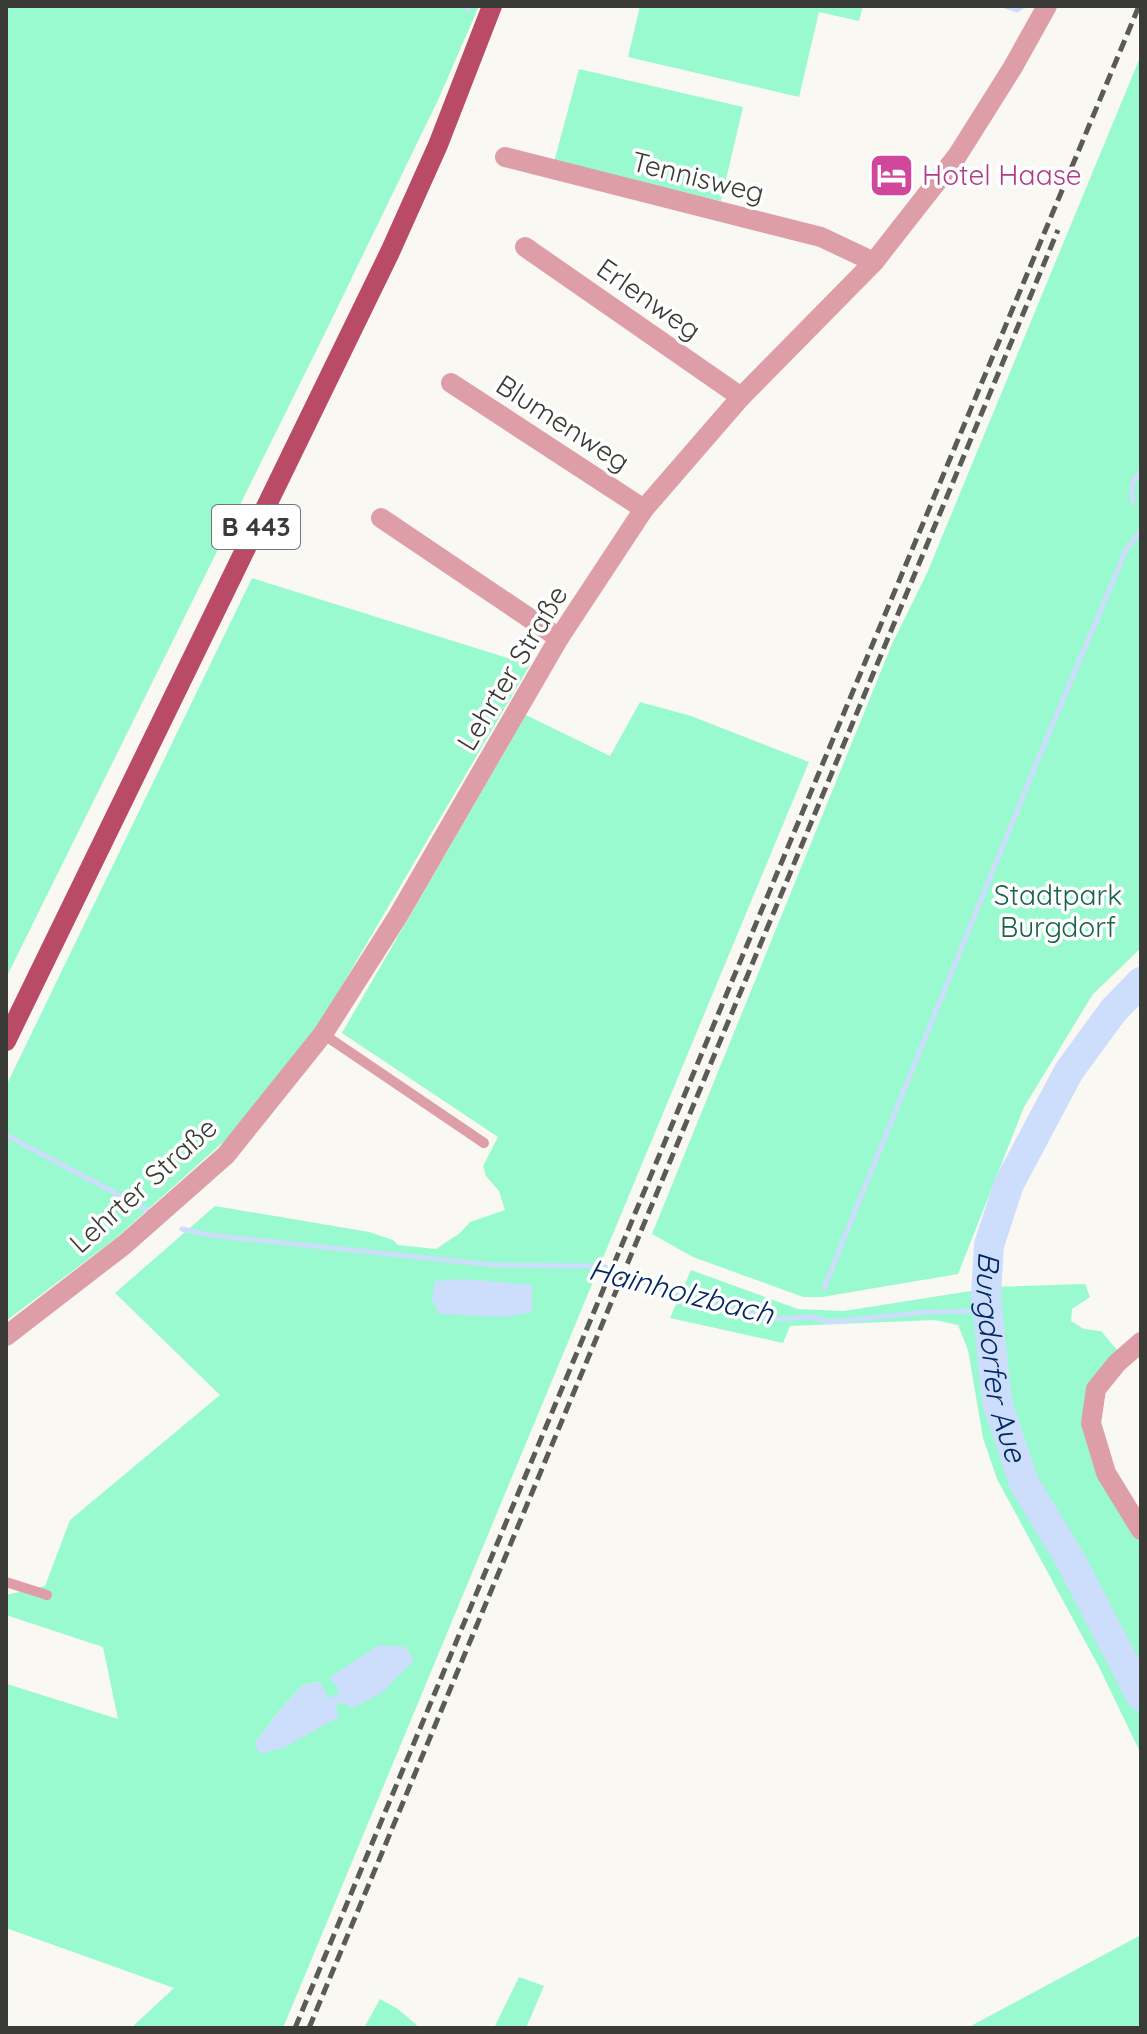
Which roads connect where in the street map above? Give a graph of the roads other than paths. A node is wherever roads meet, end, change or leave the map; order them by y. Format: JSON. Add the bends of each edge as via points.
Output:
{"nodes":[{"id":1,"x":492,"y":6,"type":"edge"},
{"id":2,"x":1047,"y":6,"type":"edge"},
{"id":3,"x":505,"y":157,"type":"dead end"},
{"id":4,"x":525,"y":247,"type":"dead end"},
{"id":5,"x":874,"y":262,"type":"junction"},
{"id":6,"x":451,"y":383,"type":"dead end"},
{"id":7,"x":741,"y":397,"type":"junction"},
{"id":8,"x":644,"y":509,"type":"junction"},
{"id":9,"x":381,"y":518,"type":"dead end"},
{"id":10,"x":559,"y":638,"type":"junction"},
{"id":11,"x":323,"y":1034,"type":"junction"},
{"id":12,"x":6,"y":1041,"type":"edge"},
{"id":13,"x":484,"y":1143,"type":"dead end"},
{"id":14,"x":6,"y":1336,"type":"edge"},
{"id":15,"x":1141,"y":1342,"type":"edge"},
{"id":16,"x":1141,"y":1530,"type":"edge"},
{"id":17,"x":6,"y":1582,"type":"edge"},
{"id":18,"x":47,"y":1595,"type":"dead end"}],
"edges":[{"from":1,"to":12,"type":"main road","number":"B 443","via":[[390,252]]},
{"from":2,"to":5,"type":"street","name":"Lehrter Straße","via":[[957,156]]},
{"from":3,"to":5,"type":"street","name":"Tennisweg","via":[[821,237]]},
{"from":4,"to":7,"type":"street","name":"Erlenweg"},
{"from":5,"to":7,"type":"street","name":"Lehrter Straße"},
{"from":6,"to":8,"type":"street","name":"Blumenweg"},
{"from":7,"to":8,"type":"street","name":"Lehrter Straße"},
{"from":8,"to":10,"type":"street","name":"Lehrter Straße"},
{"from":9,"to":10,"type":"street"},
{"from":10,"to":11,"type":"street","name":"Lehrter Straße","via":[[398,916]]},
{"from":11,"to":13,"type":"lane"},
{"from":11,"to":14,"type":"street","name":"Lehrter Straße","via":[[226,1155],[124,1245]]},
{"from":15,"to":16,"type":"street","via":[[1096,1389],[1091,1423],[1106,1473]]},
{"from":17,"to":18,"type":"lane"}]}
